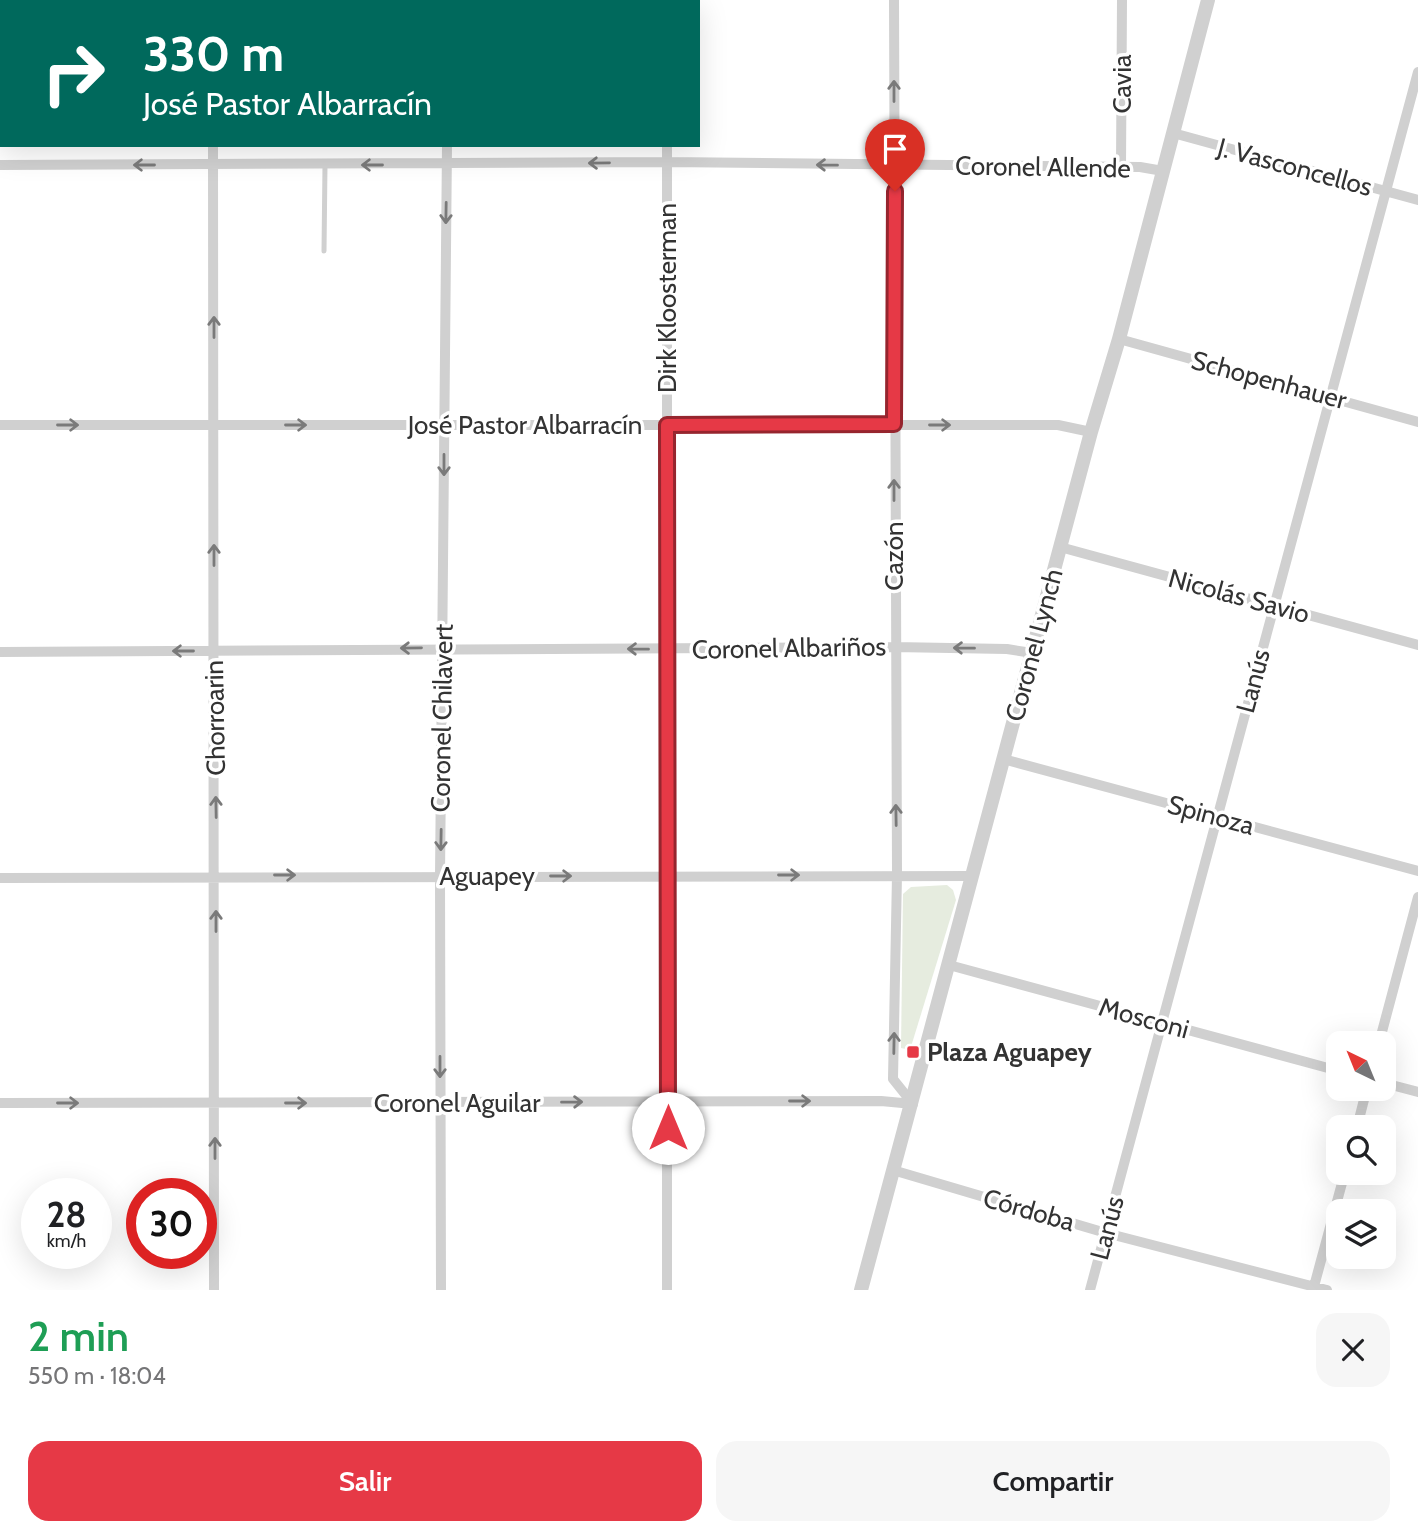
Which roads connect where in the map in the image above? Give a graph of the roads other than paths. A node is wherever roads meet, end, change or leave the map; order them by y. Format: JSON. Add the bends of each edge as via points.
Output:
{"nodes":[{"id":1,"x":894,"y":0,"type":"edge"},
{"id":2,"x":1122,"y":0,"type":"edge"},
{"id":3,"x":1208,"y":0,"type":"edge"},
{"id":4,"x":1418,"y":72,"type":"edge"},
{"id":5,"x":1173,"y":134,"type":"junction"},
{"id":6,"x":214,"y":147,"type":"edge"},
{"id":7,"x":447,"y":147,"type":"edge"},
{"id":8,"x":667,"y":147,"type":"edge"},
{"id":9,"x":667,"y":162,"type":"junction"},
{"id":10,"x":0,"y":165,"type":"edge"},
{"id":11,"x":214,"y":165,"type":"junction"},
{"id":12,"x":325,"y":165,"type":"junction"},
{"id":13,"x":447,"y":165,"type":"junction"},
{"id":14,"x":895,"y":166,"type":"junction"},
{"id":15,"x":1121,"y":167,"type":"junction"},
{"id":16,"x":1163,"y":171,"type":"junction"},
{"id":17,"x":1386,"y":191,"type":"junction"},
{"id":18,"x":1418,"y":200,"type":"edge"},
{"id":19,"x":324,"y":251,"type":"dead end"},
{"id":20,"x":1119,"y":339,"type":"junction"},
{"id":21,"x":1329,"y":397,"type":"junction"},
{"id":22,"x":1418,"y":422,"type":"edge"},
{"id":23,"x":444,"y":424,"type":"junction"},
{"id":24,"x":894,"y":424,"type":"junction"},
{"id":25,"x":0,"y":425,"type":"edge"},
{"id":26,"x":215,"y":425,"type":"junction"},
{"id":27,"x":667,"y":425,"type":"junction"},
{"id":28,"x":1091,"y":432,"type":"junction"},
{"id":29,"x":1060,"y":547,"type":"junction"},
{"id":30,"x":1273,"y":606,"type":"junction"},
{"id":31,"x":1418,"y":645,"type":"edge"},
{"id":32,"x":444,"y":647,"type":"junction"},
{"id":33,"x":894,"y":647,"type":"junction"},
{"id":34,"x":668,"y":649,"type":"junction"},
{"id":35,"x":214,"y":650,"type":"junction"},
{"id":36,"x":0,"y":652,"type":"edge"},
{"id":37,"x":1032,"y":653,"type":"junction"},
{"id":38,"x":1003,"y":759,"type":"junction"},
{"id":39,"x":1217,"y":817,"type":"junction"},
{"id":40,"x":1418,"y":871,"type":"edge"},
{"id":41,"x":216,"y":875,"type":"junction"},
{"id":42,"x":666,"y":875,"type":"junction"},
{"id":43,"x":897,"y":875,"type":"junction"},
{"id":44,"x":440,"y":876,"type":"junction"},
{"id":45,"x":974,"y":876,"type":"junction"},
{"id":46,"x":0,"y":878,"type":"edge"},
{"id":47,"x":1418,"y":897,"type":"edge"},
{"id":48,"x":949,"y":965,"type":"junction"},
{"id":49,"x":1162,"y":1023,"type":"junction"},
{"id":50,"x":1382,"y":1031,"type":"edge"},
{"id":51,"x":1326,"y":1067,"type":"edge"},
{"id":52,"x":1396,"y":1086,"type":"edge"},
{"id":53,"x":1418,"y":1092,"type":"edge"},
{"id":54,"x":668,"y":1101,"type":"junction"},
{"id":55,"x":215,"y":1102,"type":"junction"},
{"id":56,"x":0,"y":1103,"type":"edge"},
{"id":57,"x":440,"y":1104,"type":"junction"},
{"id":58,"x":913,"y":1104,"type":"junction"},
{"id":59,"x":895,"y":1171,"type":"junction"},
{"id":60,"x":1342,"y":1185,"type":"edge"},
{"id":61,"x":1106,"y":1233,"type":"junction"},
{"id":62,"x":1314,"y":1288,"type":"edge"},
{"id":63,"x":215,"y":1290,"type":"edge"},
{"id":64,"x":441,"y":1290,"type":"edge"},
{"id":65,"x":667,"y":1290,"type":"edge"},
{"id":66,"x":862,"y":1290,"type":"edge"},
{"id":67,"x":1090,"y":1290,"type":"edge"},
{"id":68,"x":1326,"y":1290,"type":"edge"}],
"edges":[{"from":14,"to":1,"type":"street","name":"Cazón","one_way":true},
{"from":2,"to":15,"type":"street","name":"Cavia"},
{"from":3,"to":5,"type":"street","name":"Coronel Lynch"},
{"from":4,"to":17,"type":"street","name":"Lanús"},
{"from":5,"to":16,"type":"street","name":"Coronel Lynch"},
{"from":5,"to":17,"type":"street","name":"J. Vasconcellos"},
{"from":6,"to":11,"type":"street","name":"Chorroarin"},
{"from":7,"to":13,"type":"street","name":"Coronel Chilavert"},
{"from":8,"to":9,"type":"street","name":"Dirk Kloosterman"},
{"from":9,"to":13,"type":"street","name":"Coronel Allende","one_way":true},
{"from":14,"to":9,"type":"street","name":"Coronel Allende","one_way":true},
{"from":9,"to":27,"type":"street","name":"Dirk Kloosterman"},
{"from":11,"to":10,"type":"street","name":"Coronel Allende","one_way":true},
{"from":11,"to":12,"type":"street","name":"Coronel Allende"},
{"from":26,"to":11,"type":"street","name":"Chorroarin","one_way":true},
{"from":13,"to":12,"type":"street","name":"Coronel Allende","one_way":true},
{"from":12,"to":19,"type":"lane"},
{"from":13,"to":23,"type":"street","name":"Coronel Chilavert","one_way":true},
{"from":14,"to":15,"type":"street","name":"Coronel Allende"},
{"from":14,"to":24,"type":"street","name":"Cazón"},
{"from":15,"to":16,"type":"street","name":"Coronel Allende"},
{"from":16,"to":20,"type":"street","name":"Coronel Lynch"},
{"from":17,"to":18,"type":"street","name":"J. Vasconcellos"},
{"from":17,"to":21,"type":"street","name":"Lanús"},
{"from":20,"to":21,"type":"street","name":"Schopenhauer"},
{"from":20,"to":28,"type":"street","name":"Coronel Lynch"},
{"from":21,"to":22,"type":"street","name":"Schopenhauer"},
{"from":21,"to":30,"type":"street","name":"Lanús"},
{"from":26,"to":23,"type":"street","name":"José Pastor Albarracín","one_way":true},
{"from":23,"to":27,"type":"street","name":"José Pastor Albarracín"},
{"from":23,"to":32,"type":"street","name":"Coronel Chilavert","one_way":true},
{"from":24,"to":27,"type":"street","name":"José Pastor Albarracín"},
{"from":24,"to":28,"type":"street","name":"José Pastor Albarracín","one_way":true,"via":[[1058,425]]},
{"from":33,"to":24,"type":"street","name":"Cazón","one_way":true},
{"from":25,"to":26,"type":"street","name":"José Pastor Albarracín","one_way":true},
{"from":35,"to":26,"type":"street","name":"Chorroarin","one_way":true},
{"from":27,"to":34,"type":"street","name":"Dirk Kloosterman"},
{"from":28,"to":29,"type":"street","name":"Coronel Lynch"},
{"from":29,"to":30,"type":"street","name":"Nicolás Savio"},
{"from":29,"to":37,"type":"street","name":"Coronel Lynch"},
{"from":30,"to":31,"type":"street","name":"Nicolás Savio"},
{"from":30,"to":39,"type":"street","name":"Lanús"},
{"from":34,"to":32,"type":"street","name":"Coronel Albariños","one_way":true},
{"from":32,"to":35,"type":"street","name":"Coronel Albariños","one_way":true},
{"from":32,"to":44,"type":"street","name":"Coronel Chilavert","one_way":true},
{"from":33,"to":34,"type":"street","name":"Coronel Albariños"},
{"from":37,"to":33,"type":"street","name":"Coronel Albariños","one_way":true},
{"from":43,"to":33,"type":"street","name":"Cazón","one_way":true},
{"from":34,"to":42,"type":"street","name":"Dirk Kloosterman"},
{"from":35,"to":36,"type":"street","name":"Coronel Albariños","one_way":true},
{"from":41,"to":35,"type":"street","name":"Chorroarin","one_way":true},
{"from":37,"to":38,"type":"street","name":"Coronel Lynch"},
{"from":38,"to":39,"type":"street","name":"Spinoza"},
{"from":38,"to":45,"type":"street","name":"Coronel Lynch"},
{"from":39,"to":40,"type":"street","name":"Spinoza"},
{"from":39,"to":49,"type":"street","name":"Lanús"},
{"from":41,"to":44,"type":"street","name":"Aguapey","one_way":true},
{"from":41,"to":46,"type":"street","name":"Aguapey"},
{"from":55,"to":41,"type":"street","name":"Chorroarin","one_way":true},
{"from":42,"to":43,"type":"street","name":"Aguapey","one_way":true},
{"from":44,"to":42,"type":"street","name":"Aguapey","one_way":true},
{"from":42,"to":54,"type":"street","name":"Dirk Kloosterman"},
{"from":43,"to":45,"type":"street","name":"Aguapey"},
{"from":58,"to":43,"type":"street","name":"Cazón","one_way":true,"via":[[893,1079]]},
{"from":44,"to":57,"type":"street","name":"Coronel Chilavert","one_way":true},
{"from":45,"to":48,"type":"street","name":"Coronel Lynch"},
{"from":47,"to":50,"type":"street"},
{"from":48,"to":49,"type":"street","name":"Mosconi"},
{"from":48,"to":58,"type":"street","name":"Coronel Lynch"},
{"from":49,"to":51,"type":"street","name":"Mosconi"},
{"from":49,"to":61,"type":"street","name":"Lanús"},
{"from":52,"to":53,"type":"street"},
{"from":57,"to":54,"type":"street","name":"Coronel Aguilar","one_way":true},
{"from":54,"to":58,"type":"street","name":"Coronel Aguilar","one_way":true},
{"from":54,"to":65,"type":"street","name":"Dirk Kloosterman"},
{"from":56,"to":55,"type":"street","name":"Coronel Aguilar","one_way":true},
{"from":55,"to":57,"type":"street","name":"Coronel Aguilar","one_way":true},
{"from":63,"to":55,"type":"street","name":"Chorroarin","one_way":true},
{"from":57,"to":64,"type":"street","name":"Coronel Chilavert"},
{"from":58,"to":59,"type":"street","name":"Coronel Lynch"},
{"from":59,"to":61,"type":"street","name":"Córdoba"},
{"from":59,"to":66,"type":"street","name":"Coronel Lynch"},
{"from":60,"to":62,"type":"street"},
{"from":61,"to":62,"type":"street","name":"Córdoba"},
{"from":61,"to":67,"type":"street","name":"Lanús"},
{"from":62,"to":68,"type":"street","name":"Córdoba"}]}
